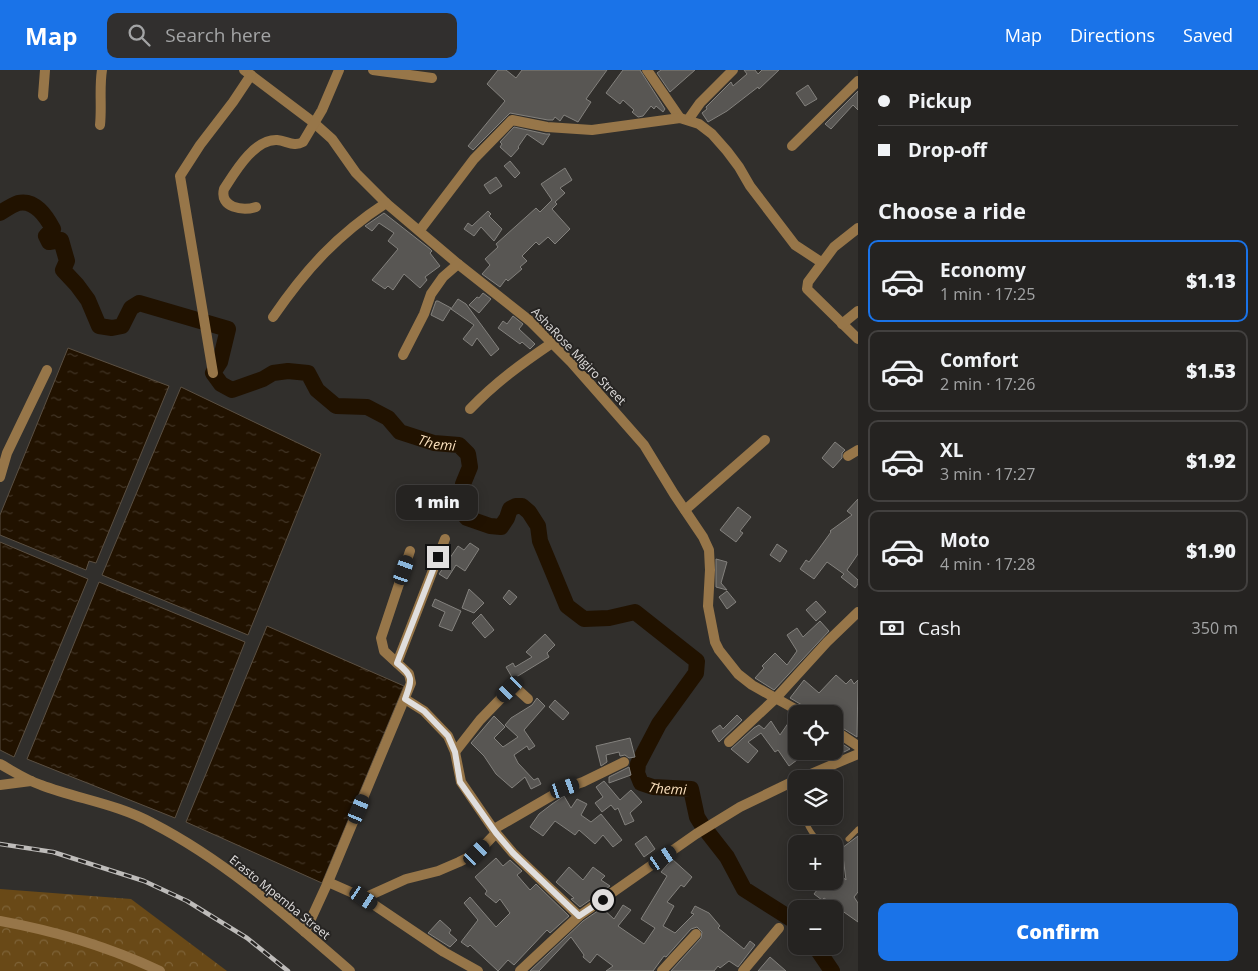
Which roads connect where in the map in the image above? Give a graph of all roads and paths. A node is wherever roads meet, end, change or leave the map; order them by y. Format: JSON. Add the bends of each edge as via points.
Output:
{"nodes":[{"id":1,"x":45,"y":70,"type":"edge"},
{"id":2,"x":102,"y":70,"type":"edge"},
{"id":3,"x":339,"y":70,"type":"edge"},
{"id":4,"x":373,"y":70,"type":"edge"},
{"id":5,"x":648,"y":70,"type":"edge"},
{"id":6,"x":733,"y":70,"type":"edge"},
{"id":7,"x":247,"y":73,"type":"edge"},
{"id":8,"x":432,"y":78,"type":"dead end"},
{"id":9,"x":858,"y":80,"type":"edge"},
{"id":10,"x":43,"y":96,"type":"dead end"},
{"id":11,"x":684,"y":119,"type":"junction"},
{"id":12,"x":314,"y":122,"type":"junction"},
{"id":13,"x":100,"y":125,"type":"dead end"},
{"id":14,"x":792,"y":146,"type":"dead end"},
{"id":15,"x":386,"y":203,"type":"junction"},
{"id":16,"x":256,"y":207,"type":"dead end"},
{"id":17,"x":858,"y":228,"type":"edge"},
{"id":18,"x":420,"y":230,"type":"junction"},
{"id":19,"x":821,"y":262,"type":"junction"},
{"id":20,"x":458,"y":264,"type":"junction"},
{"id":21,"x":858,"y":311,"type":"edge"},
{"id":22,"x":273,"y":317,"type":"dead end"},
{"id":23,"x":842,"y":324,"type":"junction"},
{"id":24,"x":858,"y":339,"type":"edge"},
{"id":25,"x":552,"y":343,"type":"junction"},
{"id":26,"x":403,"y":354,"type":"dead end"},
{"id":27,"x":46,"y":370,"type":"dead end"},
{"id":28,"x":214,"y":373,"type":"dead end"},
{"id":29,"x":470,"y":409,"type":"dead end"},
{"id":30,"x":765,"y":440,"type":"dead end"},
{"id":31,"x":858,"y":450,"type":"edge"},
{"id":32,"x":848,"y":456,"type":"dead end"},
{"id":33,"x":0,"y":477,"type":"edge"},
{"id":34,"x":685,"y":510,"type":"junction"},
{"id":35,"x":444,"y":539,"type":"dead end"},
{"id":36,"x":410,"y":551,"type":"dead end"},
{"id":37,"x":858,"y":612,"type":"edge"},
{"id":38,"x":397,"y":663,"type":"junction"},
{"id":39,"x":776,"y":698,"type":"junction"},
{"id":40,"x":405,"y":699,"type":"junction"},
{"id":41,"x":528,"y":699,"type":"dead end"},
{"id":42,"x":788,"y":705,"type":"edge"},
{"id":43,"x":843,"y":739,"type":"edge"},
{"id":44,"x":729,"y":742,"type":"dead end"},
{"id":45,"x":455,"y":752,"type":"junction"},
{"id":46,"x":857,"y":753,"type":"edge"},
{"id":47,"x":624,"y":762,"type":"dead end"},
{"id":48,"x":0,"y":764,"type":"edge"},
{"id":49,"x":818,"y":770,"type":"edge"},
{"id":50,"x":31,"y":781,"type":"junction"},
{"id":51,"x":788,"y":784,"type":"edge"},
{"id":52,"x":0,"y":785,"type":"edge"},
{"id":53,"x":858,"y":829,"type":"edge"},
{"id":54,"x":495,"y":831,"type":"junction"},
{"id":55,"x":848,"y":839,"type":"dead end"},
{"id":56,"x":328,"y":882,"type":"junction"},
{"id":57,"x":364,"y":898,"type":"junction"},
{"id":58,"x":579,"y":916,"type":"junction"},
{"id":59,"x":0,"y":921,"type":"edge"},
{"id":60,"x":778,"y":928,"type":"dead end"},
{"id":61,"x":305,"y":932,"type":"junction"},
{"id":62,"x":696,"y":934,"type":"dead end"},
{"id":63,"x":464,"y":968,"type":"edge"},
{"id":64,"x":160,"y":971,"type":"edge"},
{"id":65,"x":350,"y":971,"type":"edge"},
{"id":66,"x":478,"y":971,"type":"edge"},
{"id":67,"x":520,"y":971,"type":"edge"},
{"id":68,"x":662,"y":971,"type":"edge"},
{"id":69,"x":743,"y":971,"type":"edge"}],
"edges":[{"from":1,"to":10,"type":"street"},
{"from":2,"to":13,"type":"street"},
{"from":3,"to":12,"type":"street"},
{"from":4,"to":8,"type":"street"},
{"from":5,"to":11,"type":"street"},
{"from":6,"to":11,"type":"street"},
{"from":7,"to":12,"type":"street","name":"AshaRose Migiro Street"},
{"from":7,"to":28,"type":"street","via":[[233,102],[180,176]]},
{"from":9,"to":14,"type":"street"},
{"from":11,"to":18,"type":"street","via":[[592,130],[547,127],[512,120],[474,159]]},
{"from":11,"to":19,"type":"street","via":[[699,124],[712,134],[795,246]]},
{"from":12,"to":15,"type":"street","name":"AshaRose Migiro Street"},
{"from":12,"to":16,"type":"street","via":[[303,142],[294,145],[276,140],[267,142],[246,158],[224,189],[224,199],[238,208]]},
{"from":15,"to":18,"type":"street","name":"AshaRose Migiro Street"},
{"from":15,"to":22,"type":"street","via":[[330,246]]},
{"from":17,"to":19,"type":"street"},
{"from":18,"to":20,"type":"street","name":"AshaRose Migiro Street"},
{"from":19,"to":23,"type":"street","via":[[807,289]]},
{"from":20,"to":25,"type":"street","name":"AshaRose Migiro Street","via":[[530,321]]},
{"from":20,"to":26,"type":"street","via":[[434,289]]},
{"from":21,"to":23,"type":"street"},
{"from":23,"to":24,"type":"street"},
{"from":25,"to":29,"type":"street","via":[[511,371]]},
{"from":25,"to":34,"type":"street","name":"AshaRose Migiro Street","via":[[644,444]]},
{"from":27,"to":33,"type":"street","via":[[7,453]]},
{"from":30,"to":34,"type":"street"},
{"from":31,"to":32,"type":"street"},
{"from":34,"to":39,"type":"street","name":"AshaRose Migiro Street","via":[[709,550],[708,606],[715,642],[738,674]]},
{"from":35,"to":38,"type":"street"},
{"from":36,"to":38,"type":"street","via":[[381,638],[384,651]]},
{"from":37,"to":39,"type":"street"},
{"from":38,"to":40,"type":"street","via":[[410,678]]},
{"from":39,"to":42,"type":"street","name":"AshaRose Migiro Street"},
{"from":39,"to":44,"type":"street"},
{"from":40,"to":45,"type":"street","via":[[436,723],[448,736]]},
{"from":40,"to":56,"type":"street"},
{"from":41,"to":45,"type":"street","via":[[516,689],[510,689]]},
{"from":43,"to":46,"type":"street"},
{"from":45,"to":54,"type":"street","via":[[460,782]]},
{"from":46,"to":49,"type":"street"},
{"from":47,"to":54,"type":"street","via":[[565,788]]},
{"from":48,"to":50,"type":"street","name":"Erasto Mpemba Street"},
{"from":50,"to":52,"type":"street"},
{"from":50,"to":61,"type":"street","name":"Erasto Mpemba Street","via":[[119,808],[152,822],[250,886]]},
{"from":51,"to":58,"type":"street","via":[[716,820]]},
{"from":53,"to":55,"type":"lane"},
{"from":54,"to":57,"type":"street","via":[[477,853]]},
{"from":54,"to":58,"type":"street","via":[[513,853]]},
{"from":56,"to":57,"type":"street"},
{"from":56,"to":61,"type":"street"},
{"from":57,"to":63,"type":"street"},
{"from":58,"to":67,"type":"street"},
{"from":59,"to":64,"type":"street","via":[[93,944]]},
{"from":60,"to":69,"type":"street"},
{"from":61,"to":65,"type":"street","name":"Erasto Mpemba Street"},
{"from":62,"to":68,"type":"street"},
{"from":63,"to":66,"type":"street"}]}
